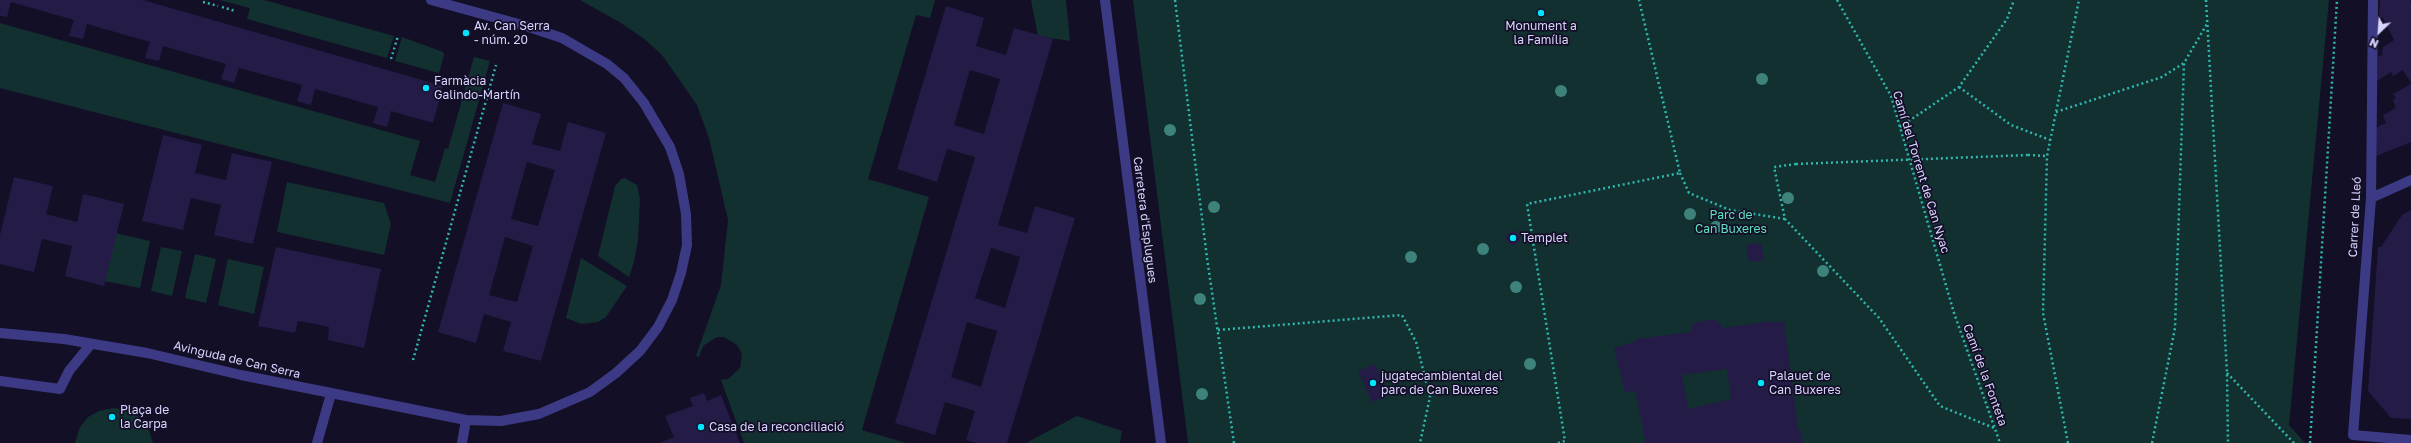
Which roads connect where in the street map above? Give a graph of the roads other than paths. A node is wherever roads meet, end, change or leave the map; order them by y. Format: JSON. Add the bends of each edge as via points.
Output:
{"nodes":[{"id":1,"x":431,"y":0,"type":"edge"},
{"id":2,"x":1105,"y":0,"type":"edge"},
{"id":3,"x":2373,"y":0,"type":"edge"},
{"id":4,"x":2411,"y":180,"type":"edge"},
{"id":5,"x":2371,"y":198,"type":"junction"},
{"id":6,"x":0,"y":333,"type":"edge"},
{"id":7,"x":91,"y":344,"type":"junction"},
{"id":8,"x":0,"y":381,"type":"edge"},
{"id":9,"x":331,"y":394,"type":"junction"},
{"id":10,"x":466,"y":420,"type":"junction"},
{"id":11,"x":2411,"y":440,"type":"edge"},
{"id":12,"x":317,"y":443,"type":"edge"},
{"id":13,"x":462,"y":443,"type":"edge"},
{"id":14,"x":1161,"y":443,"type":"edge"}],
"edges":[{"from":1,"to":10,"type":"street","name":"Avinguda de Can Serra","via":[[562,38],[607,64],[624,78],[644,103],[670,147],[679,174],[686,214],[687,244],[672,300],[658,327],[640,351],[590,392],[565,405],[539,414],[501,421]]},
{"from":2,"to":14,"type":"street","name":"Carretera d'Esplugues"},
{"from":3,"to":5,"type":"street","name":"Carrer de Lleó"},
{"from":4,"to":5,"type":"street"},
{"from":5,"to":11,"type":"street","name":"Carrer de Lleó","via":[[2353,435]]},
{"from":6,"to":7,"type":"street","name":"Avinguda de Can Serra"},
{"from":7,"to":8,"type":"street","via":[[69,371],[60,389]]},
{"from":7,"to":9,"type":"street","name":"Avinguda de Can Serra","via":[[147,353]]},
{"from":9,"to":10,"type":"street","name":"Avinguda de Can Serra"},
{"from":9,"to":12,"type":"street"},
{"from":10,"to":13,"type":"street"}]}
